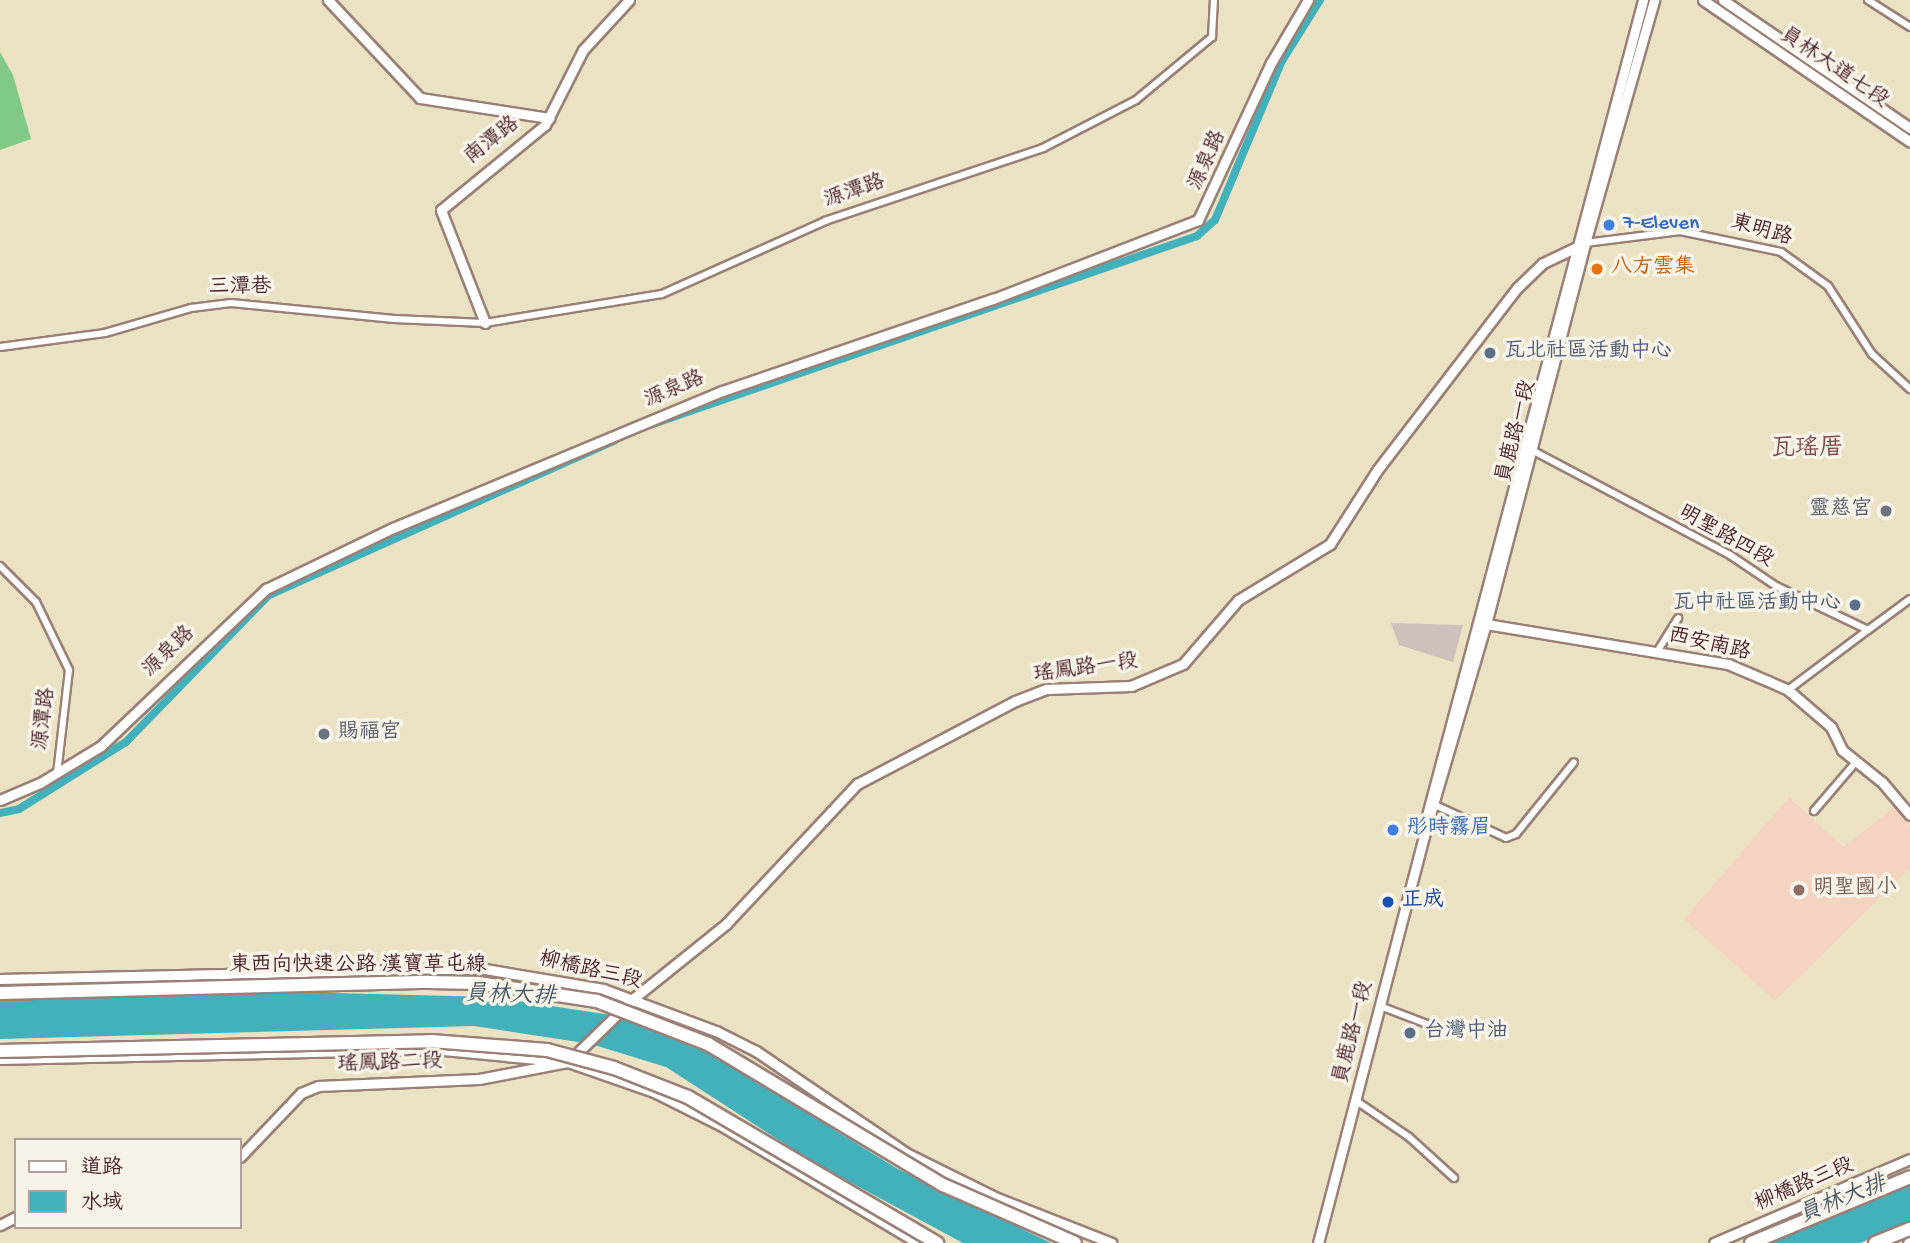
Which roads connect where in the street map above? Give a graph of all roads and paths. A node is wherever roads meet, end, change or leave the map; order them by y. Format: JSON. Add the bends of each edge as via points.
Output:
{"nodes":[{"id":1,"x":328,"y":0,"type":"edge"},
{"id":2,"x":629,"y":0,"type":"edge"},
{"id":3,"x":1214,"y":0,"type":"edge"},
{"id":4,"x":1308,"y":0,"type":"edge"},
{"id":5,"x":1643,"y":0,"type":"edge"},
{"id":6,"x":1654,"y":0,"type":"edge"},
{"id":7,"x":1703,"y":0,"type":"edge"},
{"id":8,"x":1723,"y":0,"type":"edge"},
{"id":9,"x":1868,"y":0,"type":"edge"},
{"id":10,"x":1910,"y":27,"type":"edge"},
{"id":11,"x":549,"y":118,"type":"junction"},
{"id":12,"x":1909,"y":125,"type":"edge"},
{"id":13,"x":1895,"y":132,"type":"junction"},
{"id":14,"x":1910,"y":142,"type":"edge"},
{"id":15,"x":1585,"y":243,"type":"junction"},
{"id":16,"x":1574,"y":249,"type":"junction"},
{"id":17,"x":485,"y":323,"type":"junction"},
{"id":18,"x":0,"y":347,"type":"edge"},
{"id":19,"x":1910,"y":389,"type":"edge"},
{"id":20,"x":1527,"y":448,"type":"junction"},
{"id":21,"x":0,"y":566,"type":"edge"},
{"id":22,"x":1910,"y":599,"type":"edge"},
{"id":23,"x":1678,"y":618,"type":"dead end"},
{"id":24,"x":1486,"y":624,"type":"junction"},
{"id":25,"x":1868,"y":630,"type":"junction"},
{"id":26,"x":1657,"y":652,"type":"junction"},
{"id":27,"x":1788,"y":690,"type":"junction"},
{"id":28,"x":1574,"y":762,"type":"dead end"},
{"id":29,"x":1856,"y":762,"type":"junction"},
{"id":30,"x":57,"y":773,"type":"junction"},
{"id":31,"x":0,"y":800,"type":"edge"},
{"id":32,"x":1435,"y":805,"type":"junction"},
{"id":33,"x":1814,"y":811,"type":"dead end"},
{"id":34,"x":1910,"y":814,"type":"edge"},
{"id":35,"x":1424,"y":832,"type":"junction"},
{"id":36,"x":0,"y":979,"type":"edge"},
{"id":37,"x":0,"y":993,"type":"edge"},
{"id":38,"x":634,"y":998,"type":"junction"},
{"id":39,"x":1380,"y":1006,"type":"junction"},
{"id":40,"x":1432,"y":1026,"type":"dead end"},
{"id":41,"x":0,"y":1051,"type":"edge"},
{"id":42,"x":0,"y":1059,"type":"edge"},
{"id":43,"x":568,"y":1062,"type":"junction"},
{"id":44,"x":1355,"y":1100,"type":"junction"},
{"id":45,"x":242,"y":1155,"type":"edge"},
{"id":46,"x":1910,"y":1159,"type":"edge"},
{"id":47,"x":1910,"y":1170,"type":"edge"},
{"id":48,"x":1910,"y":1177,"type":"edge"},
{"id":49,"x":1454,"y":1178,"type":"dead end"},
{"id":50,"x":1888,"y":1186,"type":"junction"},
{"id":51,"x":1910,"y":1229,"type":"edge"},
{"id":52,"x":918,"y":1243,"type":"edge"},
{"id":53,"x":937,"y":1243,"type":"edge"},
{"id":54,"x":1075,"y":1243,"type":"edge"},
{"id":55,"x":1112,"y":1243,"type":"edge"},
{"id":56,"x":1318,"y":1243,"type":"edge"},
{"id":57,"x":1714,"y":1243,"type":"edge"},
{"id":58,"x":1751,"y":1243,"type":"edge"},
{"id":59,"x":1875,"y":1243,"type":"edge"}],
"edges":[{"from":1,"to":11,"type":"main road","via":[[419,98]]},
{"from":2,"to":11,"type":"main road","name":"南潭路","via":[[583,51]]},
{"from":3,"to":17,"type":"street","name":"源潭路","via":[[1212,37],[1136,100],[1043,148],[825,221],[662,294]]},
{"from":4,"to":30,"type":"main road","name":"源泉路","via":[[1272,63],[1199,220],[993,299],[722,391],[393,528],[266,589],[101,747]]},
{"from":5,"to":16,"type":"main road","name":"員鹿路一段"},
{"from":6,"to":15,"type":"main road","name":"員鹿路一段"},
{"from":7,"to":13,"type":"main road","name":"員林大道七段"},
{"from":8,"to":12,"type":"main road","name":"員林大道七段"},
{"from":9,"to":10,"type":"street"},
{"from":11,"to":17,"type":"main road","name":"南潭路","via":[[441,210]]},
{"from":12,"to":13,"type":"street"},
{"from":13,"to":14,"type":"main road","name":"員林大道七段"},
{"from":15,"to":16,"type":"main road","name":"瑤鳳路一段"},
{"from":15,"to":19,"type":"street","name":"東明路","via":[[1680,231],[1781,252],[1828,286],[1872,354]]},
{"from":15,"to":20,"type":"main road","name":"員鹿路一段"},
{"from":16,"to":20,"type":"main road","name":"員鹿路一段"},
{"from":16,"to":38,"type":"main road","name":"瑤鳳路一段","via":[[1543,263],[1517,288],[1378,469],[1330,544],[1238,600],[1182,664],[1131,685],[1047,689],[1015,701],[857,784],[726,924]]},
{"from":17,"to":18,"type":"street","name":"三潭巷","via":[[232,303],[191,308],[105,333]]},
{"from":20,"to":24,"type":"main road","name":"員鹿路一段"},
{"from":20,"to":25,"type":"street","name":"明聖路四段","via":[[1730,555],[1776,586]]},
{"from":20,"to":35,"type":"main road","name":"員鹿路一段","via":[[1426,808]]},
{"from":21,"to":30,"type":"street","name":"源潭路","via":[[36,602],[69,670]]},
{"from":22,"to":25,"type":"street"},
{"from":23,"to":26,"type":"street"},
{"from":24,"to":26,"type":"main road","name":"西安南路"},
{"from":24,"to":32,"type":"main road","name":"員鹿路一段"},
{"from":25,"to":27,"type":"street"},
{"from":26,"to":27,"type":"main road","name":"西安南路","via":[[1728,664]]},
{"from":27,"to":29,"type":"main road","name":"西安南路","via":[[1831,727],[1842,750]]},
{"from":28,"to":32,"type":"street","via":[[1516,834],[1506,838]]},
{"from":29,"to":33,"type":"street"},
{"from":29,"to":34,"type":"main road","name":"西安南路"},
{"from":30,"to":31,"type":"main road","name":"源泉路"},
{"from":32,"to":35,"type":"main road","name":"員鹿路一段"},
{"from":35,"to":39,"type":"main road","name":"員鹿路一段"},
{"from":36,"to":38,"type":"main road","name":"柳橋路三段","via":[[479,968],[560,980]]},
{"from":37,"to":54,"type":"highway","name":"東西向快速公路 漢寶草屯線","bridge":true,"via":[[429,982],[597,1000],[708,1044],[932,1179]]},
{"from":38,"to":43,"type":"main road","name":"瑤鳳路一段"},
{"from":38,"to":55,"type":"main road","name":"柳橋路三段","via":[[756,1051],[905,1153],[998,1198]]},
{"from":39,"to":40,"type":"street"},
{"from":39,"to":44,"type":"main road","name":"員鹿路一段"},
{"from":41,"to":53,"type":"highway","bridge":true,"via":[[431,1041],[547,1050],[614,1068],[688,1097]]},
{"from":42,"to":43,"type":"main road","via":[[433,1049]]},
{"from":43,"to":45,"type":"main road","name":"瑤鳳路二段","via":[[480,1079],[318,1086],[300,1093]]},
{"from":43,"to":52,"type":"main road","via":[[654,1091]]},
{"from":44,"to":49,"type":"street","via":[[1409,1136]]},
{"from":44,"to":56,"type":"main road","name":"員鹿路一段"},
{"from":46,"to":57,"type":"main road","name":"柳橋路三段"},
{"from":47,"to":50,"type":"highway"},
{"from":48,"to":50,"type":"highway"},
{"from":50,"to":58,"type":"highway"},
{"from":51,"to":59,"type":"highway"}]}
